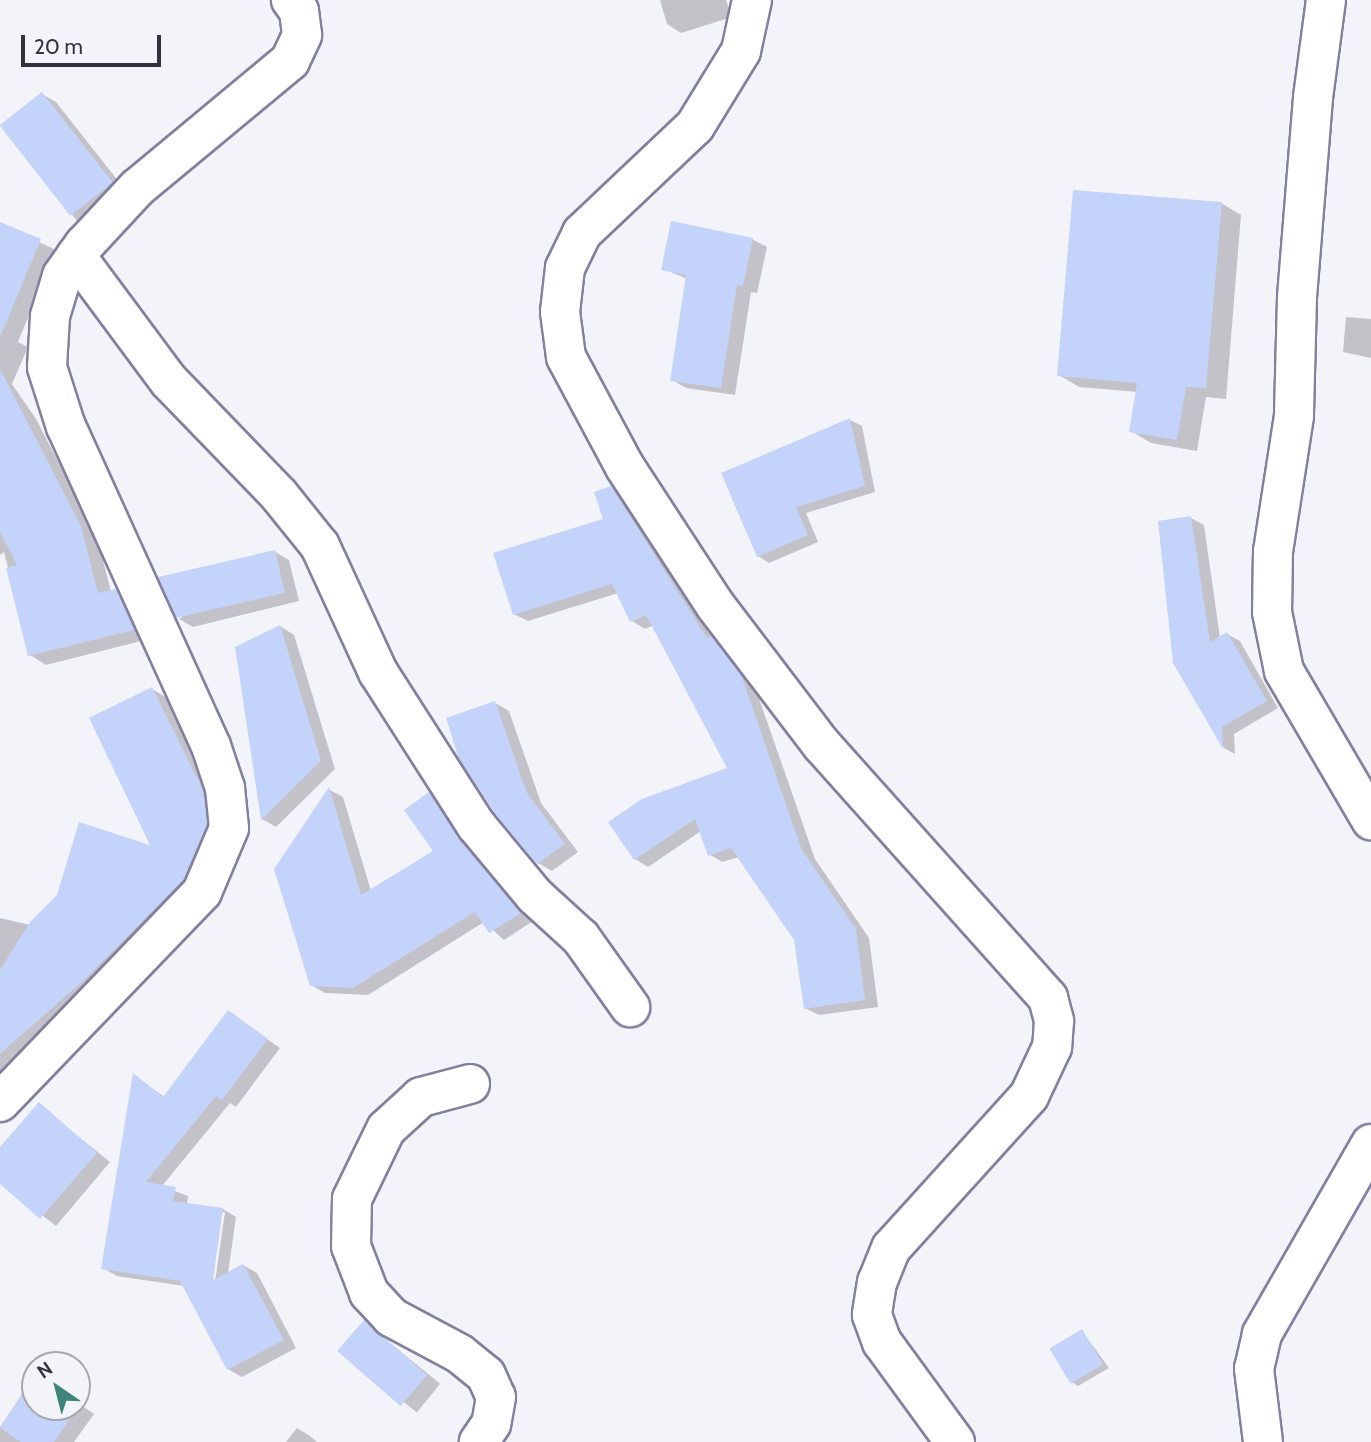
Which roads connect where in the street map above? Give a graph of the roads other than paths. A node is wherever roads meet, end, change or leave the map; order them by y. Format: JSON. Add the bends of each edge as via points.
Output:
{"nodes":[{"id":1,"x":291,"y":0,"type":"edge"},
{"id":2,"x":752,"y":0,"type":"edge"},
{"id":3,"x":1326,"y":0,"type":"edge"},
{"id":4,"x":76,"y":256,"type":"junction"},
{"id":5,"x":1371,"y":820,"type":"edge"},
{"id":6,"x":630,"y":1007,"type":"dead end"},
{"id":7,"x":470,"y":1084,"type":"dead end"},
{"id":8,"x":0,"y":1102,"type":"edge"},
{"id":9,"x":1371,"y":1144,"type":"edge"},
{"id":10,"x":480,"y":1442,"type":"edge"},
{"id":11,"x":955,"y":1442,"type":"edge"},
{"id":12,"x":1264,"y":1442,"type":"edge"}],
"edges":[{"from":1,"to":4,"type":"street","via":[[299,11],[302,35],[290,61],[137,188]]},
{"from":2,"to":11,"type":"street","via":[[741,51],[695,126],[582,233],[565,268],[561,312],[566,357],[625,467],[715,605],[821,744],[1048,998],[1054,1021],[1052,1047],[1029,1096],[891,1248],[877,1282],[872,1315],[882,1342]]},
{"from":3,"to":5,"type":"street","via":[[1301,245],[1294,416],[1273,551],[1272,612],[1284,671]]},
{"from":4,"to":6,"type":"street","via":[[169,381],[279,495],[320,546],[378,671],[476,825],[535,896],[582,938]]},
{"from":4,"to":8,"type":"street","via":[[62,276],[50,316],[47,367],[66,428],[211,746],[225,788],[229,828],[202,892]]},
{"from":7,"to":10,"type":"street","via":[[421,1097],[386,1129],[352,1199],[351,1246],[369,1293],[391,1317],[460,1354],[486,1375],[496,1397],[491,1424]]},
{"from":9,"to":12,"type":"street","via":[[1262,1334],[1254,1369]]}]}
